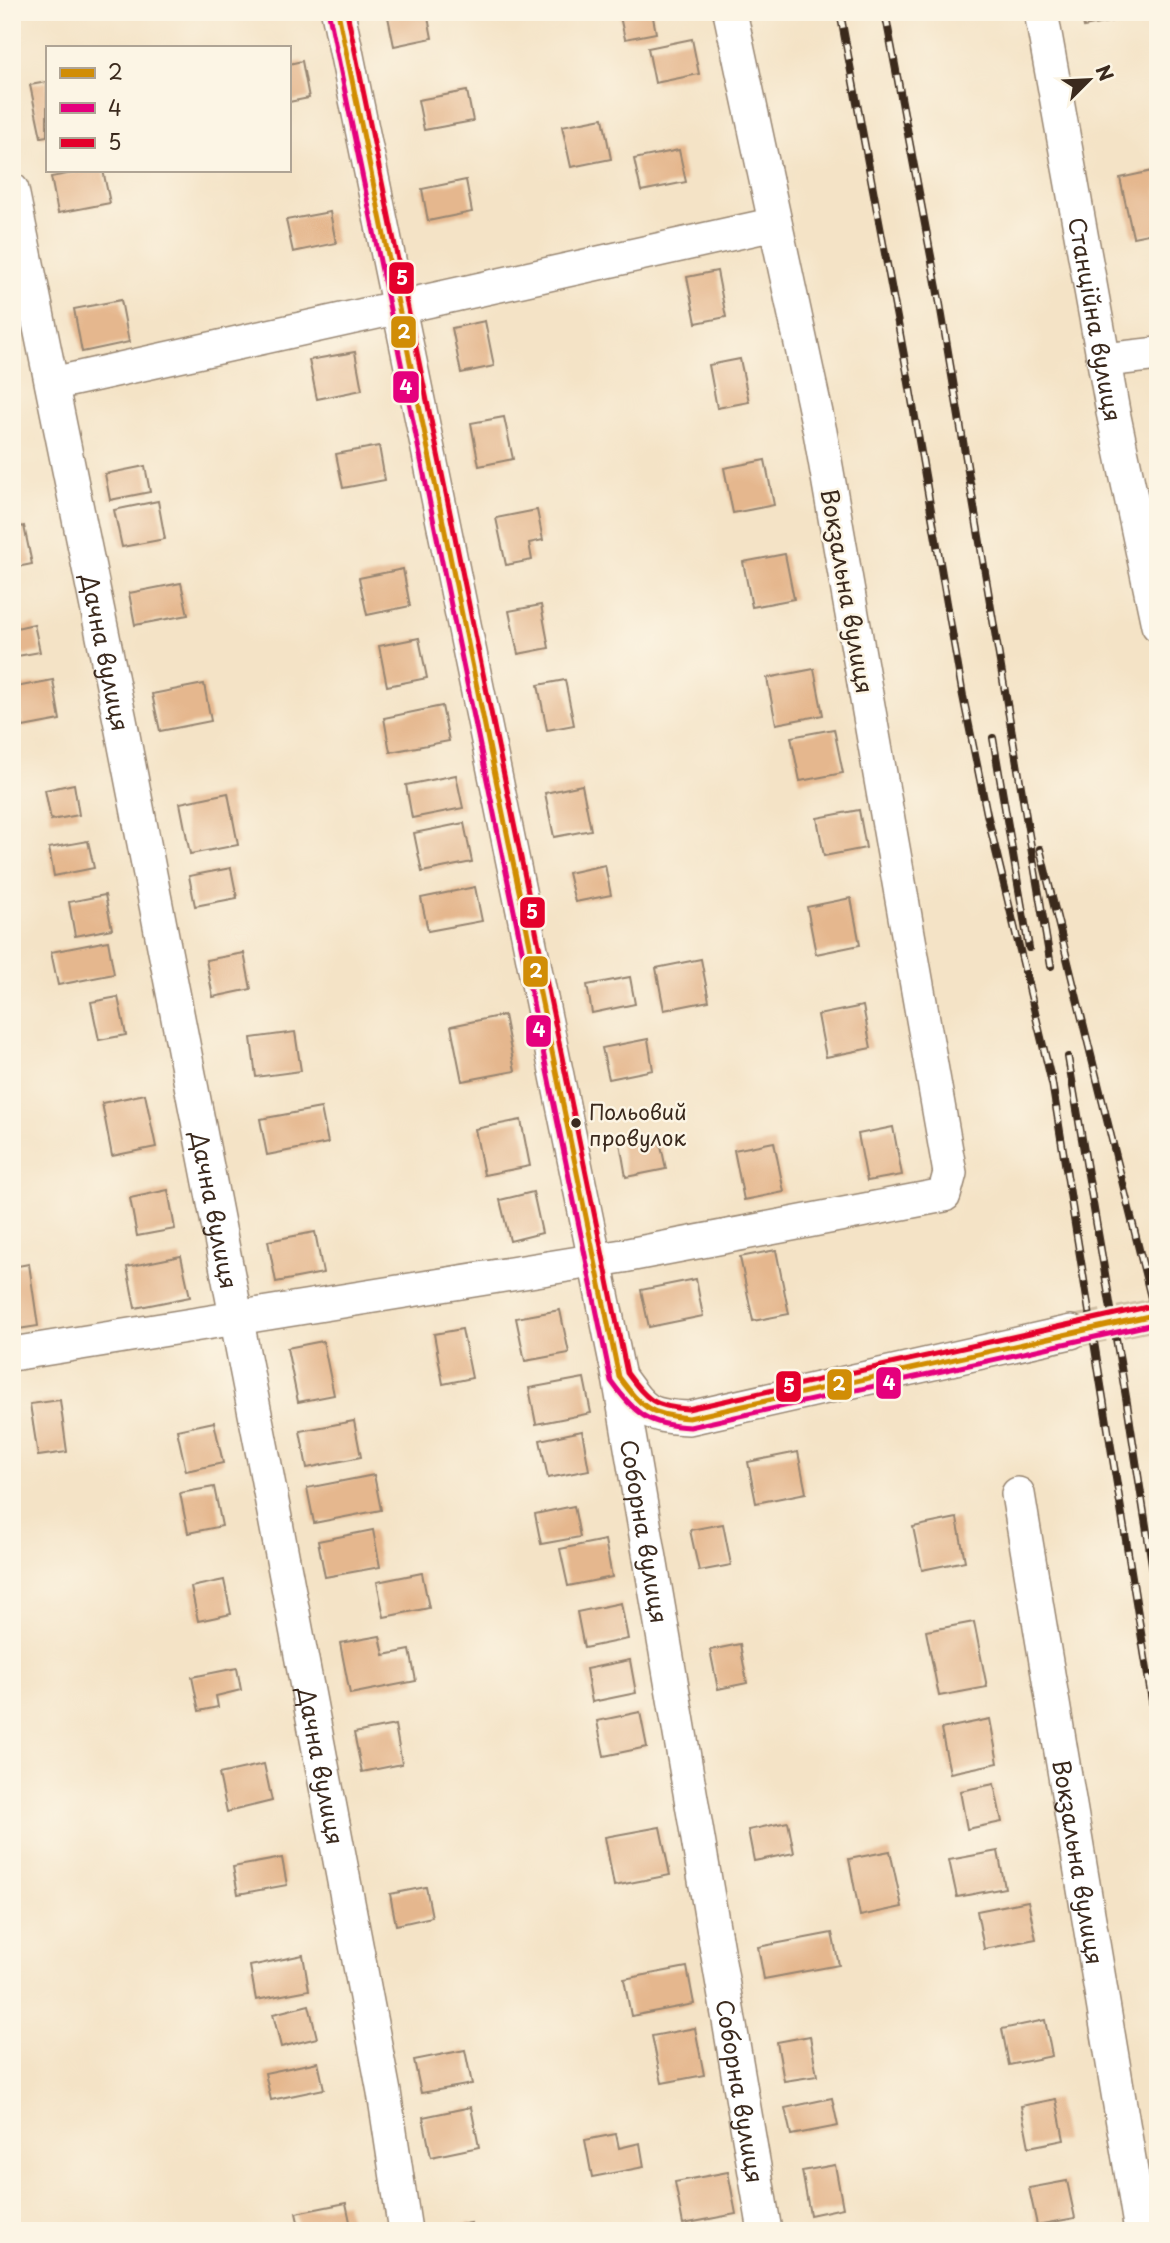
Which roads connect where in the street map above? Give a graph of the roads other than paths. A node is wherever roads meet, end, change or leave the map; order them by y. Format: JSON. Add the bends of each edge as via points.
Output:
{"nodes":[{"id":1,"x":338,"y":12,"type":"edge"},
{"id":2,"x":730,"y":12,"type":"edge"},
{"id":3,"x":1041,"y":12,"type":"edge"},
{"id":4,"x":12,"y":190,"type":"edge"},
{"id":5,"x":775,"y":224,"type":"junction"},
{"id":6,"x":398,"y":308,"type":"junction"},
{"id":7,"x":1158,"y":354,"type":"edge"},
{"id":8,"x":1105,"y":360,"type":"junction"},
{"id":9,"x":52,"y":384,"type":"junction"},
{"id":10,"x":1158,"y":625,"type":"edge"},
{"id":11,"x":596,"y":1260,"type":"junction"},
{"id":12,"x":236,"y":1318,"type":"junction"},
{"id":13,"x":1071,"y":1332,"type":"tunnel mouth"},
{"id":14,"x":12,"y":1354,"type":"edge"},
{"id":15,"x":619,"y":1377,"type":"junction"},
{"id":16,"x":689,"y":1418,"type":"junction"},
{"id":17,"x":636,"y":1477,"type":"junction"},
{"id":18,"x":1018,"y":1494,"type":"dead end"},
{"id":19,"x":405,"y":2231,"type":"edge"},
{"id":20,"x":765,"y":2231,"type":"edge"},
{"id":21,"x":1141,"y":2231,"type":"edge"}],
"edges":[{"from":1,"to":6,"type":"street","name":"Соборна вулиця"},
{"from":2,"to":5,"type":"street","name":"Вокзальна вулиця"},
{"from":3,"to":8,"type":"street","name":"Станційна вулиця"},
{"from":4,"to":9,"type":"street","name":"Дачна вулиця"},
{"from":5,"to":6,"type":"street"},
{"from":5,"to":11,"type":"street","name":"Вокзальна вулиця","via":[[820,432],[950,1173],[944,1195]]},
{"from":6,"to":9,"type":"street"},
{"from":6,"to":11,"type":"street","name":"Соборна вулиця"},
{"from":7,"to":8,"type":"street"},
{"from":8,"to":10,"type":"street","name":"Станційна вулиця"},
{"from":9,"to":12,"type":"street","name":"Дачна вулиця"},
{"from":11,"to":12,"type":"street"},
{"from":11,"to":15,"type":"street","name":"Соборна вулиця"},
{"from":12,"to":14,"type":"street"},
{"from":12,"to":19,"type":"street","name":"Дачна вулиця","via":[[384,2092]]},
{"from":13,"to":16,"type":"street"},
{"from":15,"to":16,"type":"street","via":[[640,1406],[661,1417]]},
{"from":15,"to":17,"type":"street","name":"Соборна вулиця"},
{"from":16,"to":17,"type":"street","via":[[664,1428],[645,1445]]},
{"from":17,"to":20,"type":"street","name":"Соборна вулиця"},
{"from":18,"to":21,"type":"street","name":"Вокзальна вулиця"}]}
